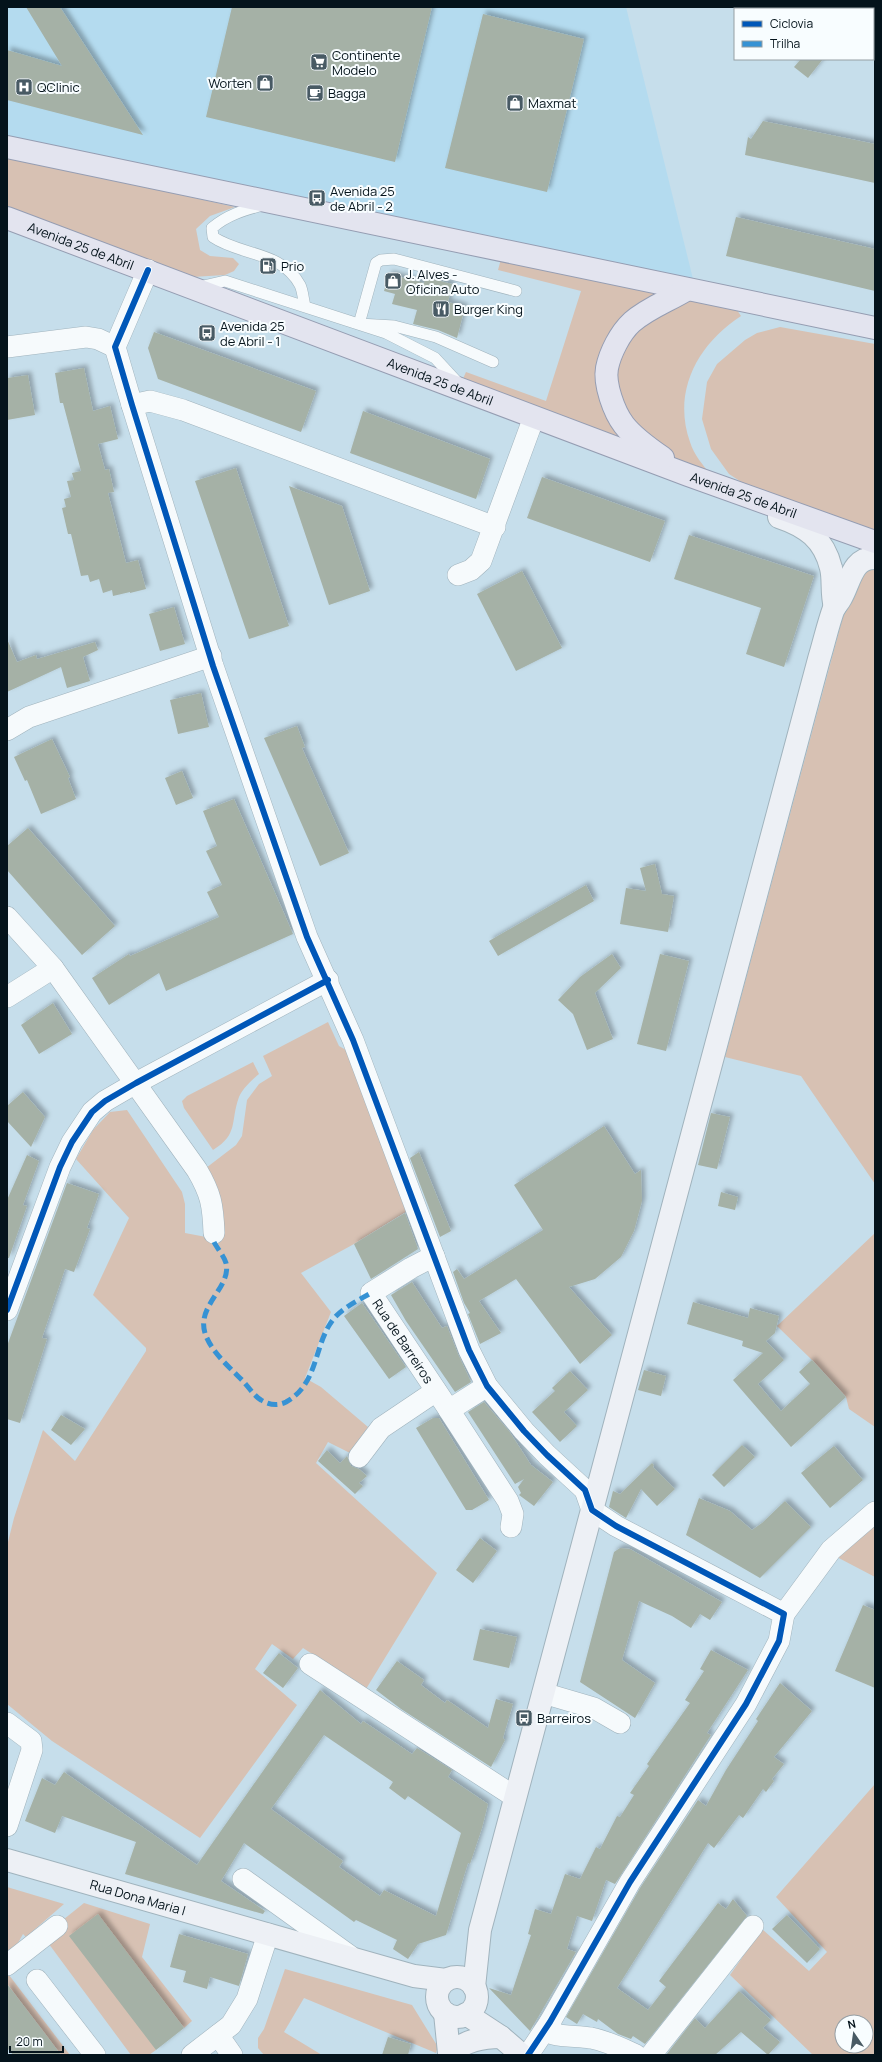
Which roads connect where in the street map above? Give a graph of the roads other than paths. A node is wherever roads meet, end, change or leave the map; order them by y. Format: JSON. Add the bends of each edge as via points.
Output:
{"nodes":[{"id":1,"x":7,"y":147,"type":"edge"},
{"id":2,"x":271,"y":202,"type":"junction"},
{"id":3,"x":7,"y":218,"type":"edge"},
{"id":4,"x":148,"y":270,"type":"junction"},
{"id":5,"x":195,"y":288,"type":"junction"},
{"id":6,"x":686,"y":290,"type":"junction"},
{"id":7,"x":516,"y":291,"type":"dead end"},
{"id":8,"x":305,"y":306,"type":"junction"},
{"id":9,"x":359,"y":324,"type":"junction"},
{"id":10,"x":875,"y":328,"type":"edge"},
{"id":11,"x":7,"y":347,"type":"edge"},
{"id":12,"x":115,"y":348,"type":"junction"},
{"id":13,"x":493,"y":362,"type":"dead end"},
{"id":14,"x":466,"y":391,"type":"junction"},
{"id":15,"x":132,"y":405,"type":"junction"},
{"id":16,"x":534,"y":417,"type":"junction"},
{"id":17,"x":688,"y":475,"type":"junction"},
{"id":18,"x":740,"y":492,"type":"junction"},
{"id":19,"x":495,"y":527,"type":"junction"},
{"id":20,"x":875,"y":542,"type":"edge"},
{"id":21,"x":875,"y":558,"type":"edge"},
{"id":22,"x":458,"y":575,"type":"dead end"},
{"id":23,"x":835,"y":607,"type":"junction"},
{"id":24,"x":210,"y":656,"type":"junction"},
{"id":25,"x":7,"y":730,"type":"edge"},
{"id":26,"x":7,"y":917,"type":"edge"},
{"id":27,"x":53,"y":968,"type":"junction"},
{"id":28,"x":328,"y":980,"type":"junction"},
{"id":29,"x":7,"y":997,"type":"edge"},
{"id":30,"x":136,"y":1083,"type":"junction"},
{"id":31,"x":214,"y":1234,"type":"dead end"},
{"id":32,"x":434,"y":1256,"type":"junction"},
{"id":33,"x":7,"y":1310,"type":"edge"},
{"id":34,"x":487,"y":1386,"type":"junction"},
{"id":35,"x":436,"y":1391,"type":"junction"},
{"id":36,"x":449,"y":1410,"type":"junction"},
{"id":37,"x":359,"y":1456,"type":"dead end"},
{"id":38,"x":592,"y":1510,"type":"junction"},
{"id":39,"x":875,"y":1512,"type":"edge"},
{"id":40,"x":511,"y":1527,"type":"dead end"},
{"id":41,"x":784,"y":1614,"type":"junction"},
{"id":42,"x":310,"y":1664,"type":"dead end"},
{"id":43,"x":543,"y":1693,"type":"junction"},
{"id":44,"x":7,"y":1723,"type":"edge"},
{"id":45,"x":620,"y":1723,"type":"dead end"},
{"id":46,"x":516,"y":1797,"type":"junction"},
{"id":47,"x":7,"y":1826,"type":"edge"},
{"id":48,"x":7,"y":1860,"type":"edge"},
{"id":49,"x":243,"y":1879,"type":"dead end"},
{"id":50,"x":57,"y":1926,"type":"dead end"},
{"id":51,"x":753,"y":1926,"type":"dead end"},
{"id":52,"x":268,"y":1934,"type":"junction"},
{"id":53,"x":477,"y":1941,"type":"junction"},
{"id":54,"x":352,"y":1958,"type":"junction"},
{"id":55,"x":7,"y":1965,"type":"edge"},
{"id":56,"x":414,"y":1976,"type":"junction"},
{"id":57,"x":449,"y":1979,"type":"junction"},
{"id":58,"x":37,"y":1980,"type":"dead end"},
{"id":59,"x":460,"y":2005,"type":"junction"},
{"id":60,"x":550,"y":2022,"type":"junction"},
{"id":61,"x":218,"y":2035,"type":"junction"},
{"id":62,"x":501,"y":2036,"type":"junction"},
{"id":63,"x":449,"y":2054,"type":"edge"},
{"id":64,"x":94,"y":2055,"type":"edge"},
{"id":65,"x":192,"y":2055,"type":"edge"},
{"id":66,"x":232,"y":2055,"type":"edge"},
{"id":67,"x":522,"y":2055,"type":"edge"},
{"id":68,"x":528,"y":2055,"type":"edge"},
{"id":69,"x":636,"y":2055,"type":"edge"},
{"id":70,"x":651,"y":2055,"type":"edge"}],
"edges":[{"from":1,"to":2,"type":"main road"},
{"from":2,"to":6,"type":"main road"},
{"from":2,"to":8,"type":"lane","via":[[221,220],[212,228],[213,237],[268,257],[288,269],[300,285]]},
{"from":3,"to":4,"type":"main road","name":"Avenida 25 de Abril"},
{"from":4,"to":5,"type":"main road","name":"Avenida 25 de Abril"},
{"from":4,"to":12,"type":"street"},
{"from":5,"to":8,"type":"lane","via":[[225,281]]},
{"from":5,"to":14,"type":"main road","name":"Avenida 25 de Abril"},
{"from":6,"to":10,"type":"main road"},
{"from":6,"to":17,"type":"main road","via":[[650,308],[630,324],[616,344],[607,368],[610,398],[624,425],[648,448]]},
{"from":7,"to":9,"type":"lane","via":[[394,259],[381,260],[376,263]]},
{"from":8,"to":9,"type":"lane"},
{"from":9,"to":13,"type":"lane","via":[[394,326],[436,337]]},
{"from":9,"to":14,"type":"lane","via":[[386,333],[435,358]]},
{"from":11,"to":12,"type":"street","via":[[86,337],[98,339]]},
{"from":12,"to":15,"type":"street"},
{"from":14,"to":16,"type":"main road","name":"Avenida 25 de Abril"},
{"from":15,"to":19,"type":"street","via":[[150,401],[183,410]]},
{"from":15,"to":24,"type":"street"},
{"from":16,"to":17,"type":"main road","name":"Avenida 25 de Abril"},
{"from":16,"to":19,"type":"street"},
{"from":17,"to":18,"type":"main road","name":"Avenida 25 de Abril"},
{"from":18,"to":20,"type":"main road","name":"Avenida 25 de Abril"},
{"from":18,"to":23,"type":"main road","via":[[771,514],[796,522],[814,534],[824,549],[832,569],[831,594]]},
{"from":19,"to":22,"type":"street","via":[[481,561],[471,570]]},
{"from":21,"to":23,"type":"main road","via":[[859,564],[852,572],[842,598]]},
{"from":23,"to":38,"type":"main road"},
{"from":24,"to":25,"type":"street","via":[[29,717]]},
{"from":24,"to":28,"type":"street","via":[[307,937]]},
{"from":26,"to":27,"type":"street"},
{"from":27,"to":29,"type":"street"},
{"from":27,"to":30,"type":"street"},
{"from":28,"to":30,"type":"street"},
{"from":28,"to":32,"type":"street"},
{"from":30,"to":31,"type":"street","via":[[197,1170],[209,1192],[214,1217]]},
{"from":30,"to":33,"type":"street","via":[[92,1112],[72,1142]]},
{"from":32,"to":34,"type":"street","via":[[469,1350]]},
{"from":32,"to":35,"type":"street","name":"Rua de Barreiros","via":[[371,1293]]},
{"from":34,"to":36,"type":"street"},
{"from":34,"to":38,"type":"street","via":[[529,1436],[585,1490]]},
{"from":35,"to":36,"type":"street","name":"Rua de Barreiros"},
{"from":35,"to":37,"type":"street","name":"Rua de Barreiros","via":[[381,1428]]},
{"from":36,"to":40,"type":"street","name":"Rua de Barreiros","via":[[508,1501],[513,1514]]},
{"from":38,"to":41,"type":"street","via":[[616,1526]]},
{"from":38,"to":43,"type":"main road"},
{"from":39,"to":41,"type":"street","via":[[831,1550]]},
{"from":41,"to":60,"type":"street","via":[[779,1641],[746,1704],[630,1882]]},
{"from":42,"to":46,"type":"street"},
{"from":43,"to":45,"type":"street","via":[[594,1708]]},
{"from":43,"to":46,"type":"main road"},
{"from":44,"to":47,"type":"street","via":[[31,1741],[32,1750]]},
{"from":46,"to":53,"type":"main road"},
{"from":48,"to":52,"type":"main road","name":"Rua Dona Maria I"},
{"from":49,"to":54,"type":"street"},
{"from":50,"to":55,"type":"street"},
{"from":51,"to":70,"type":"street"},
{"from":52,"to":54,"type":"main road","name":"Rua Dona Maria I"},
{"from":52,"to":61,"type":"street","via":[[247,1998],[231,2025]]},
{"from":53,"to":57,"type":"main road"},
{"from":53,"to":59,"type":"main road"},
{"from":54,"to":56,"type":"main road","name":"Rua Dona Maria I"},
{"from":56,"to":57,"type":"main road","name":"Rua Dona Maria I"},
{"from":56,"to":59,"type":"main road"},
{"from":57,"to":59,"type":"main road","via":[[438,1990]]},
{"from":57,"to":59,"type":"main road","name":"Rua Dona Maria I","via":[[456,1977],[467,1980]]},
{"from":58,"to":64,"type":"street"},
{"from":59,"to":62,"type":"main road"},
{"from":59,"to":63,"type":"main road"},
{"from":60,"to":68,"type":"street"},
{"from":60,"to":69,"type":"street","via":[[553,2034],[609,2042]]},
{"from":61,"to":65,"type":"street"},
{"from":61,"to":66,"type":"street"},
{"from":62,"to":63,"type":"main road","via":[[472,2040]]},
{"from":62,"to":67,"type":"main road"}]}
